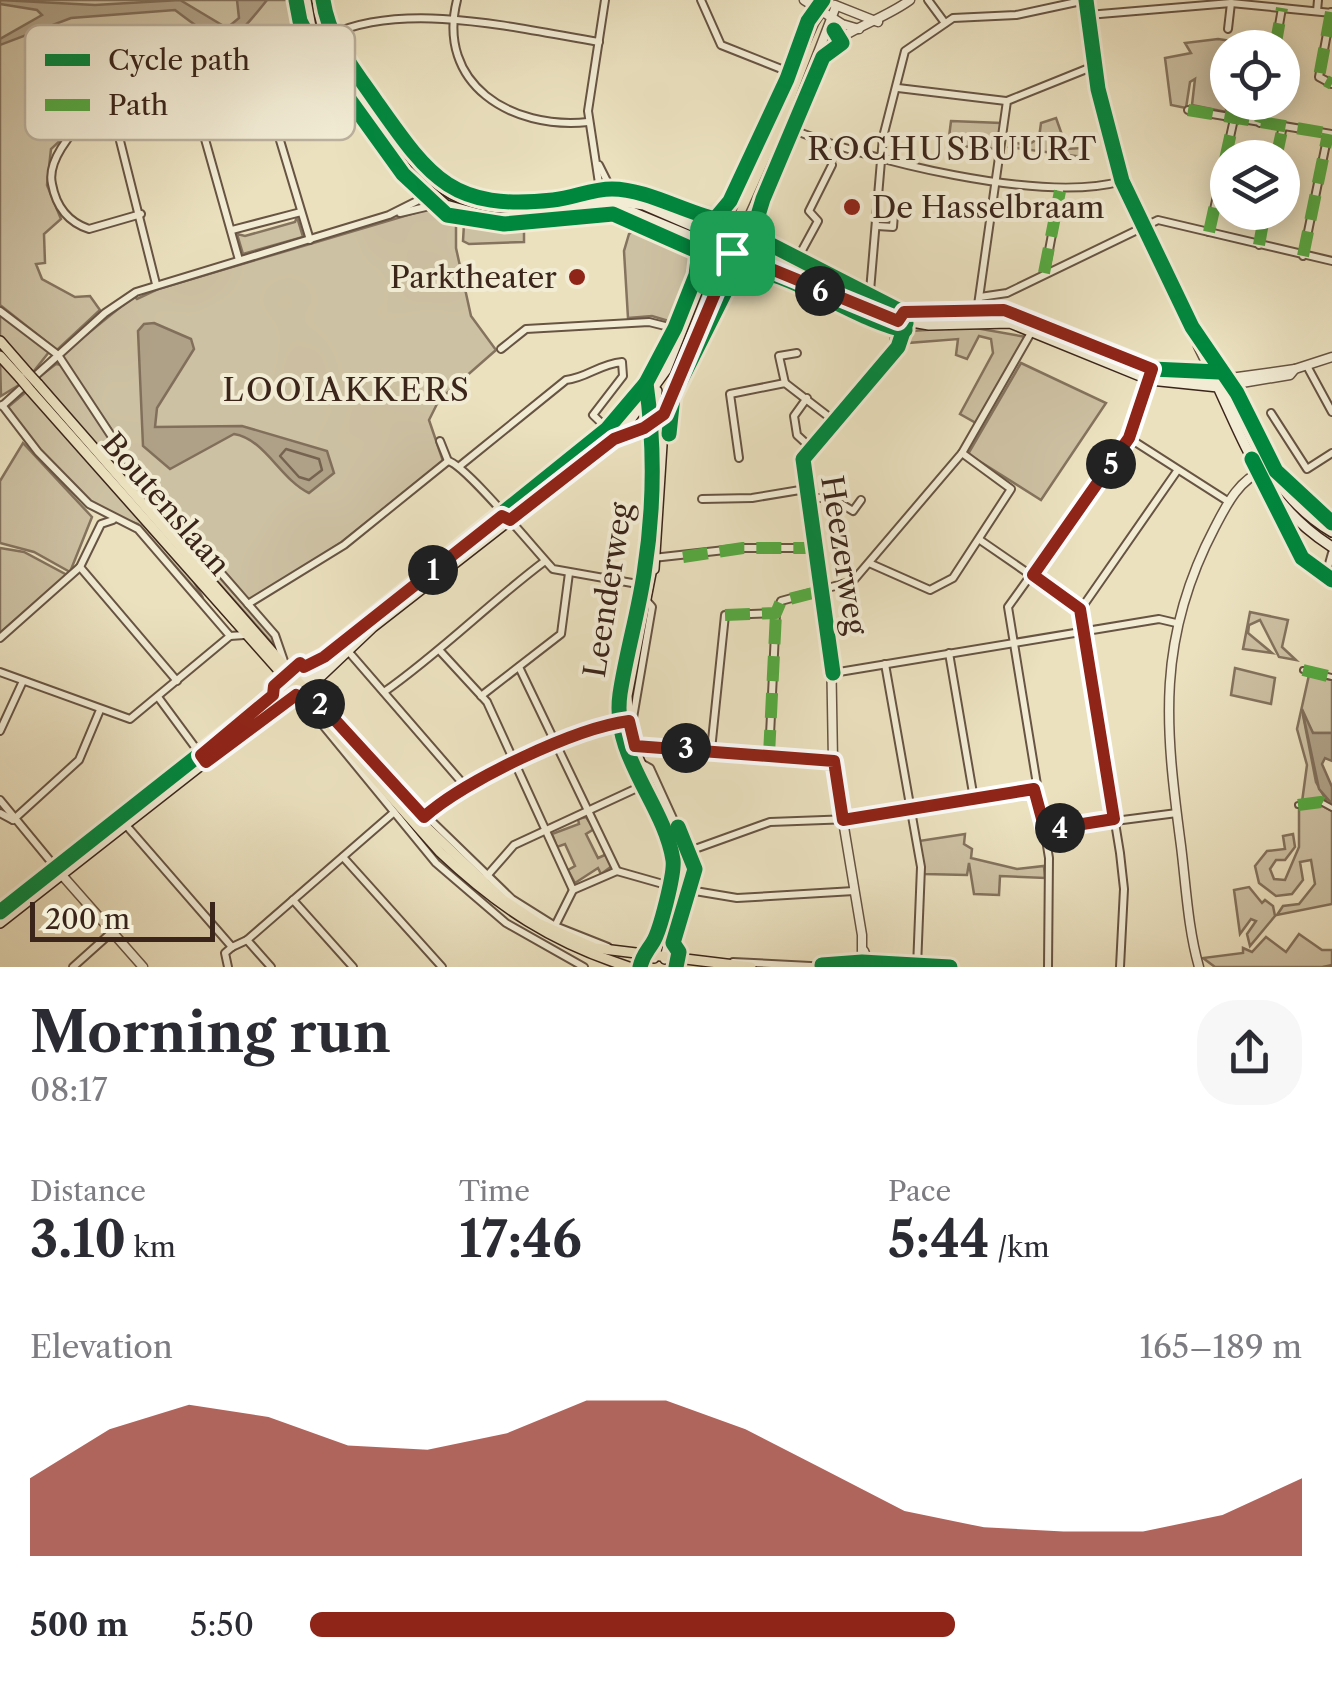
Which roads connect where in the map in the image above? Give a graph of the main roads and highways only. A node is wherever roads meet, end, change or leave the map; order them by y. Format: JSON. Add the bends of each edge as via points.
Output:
{"nodes":[{"id":1,"x":306,"y":0,"type":"edge"},
{"id":2,"x":317,"y":0,"type":"edge"},
{"id":3,"x":311,"y":25,"type":"edge"},
{"id":4,"x":322,"y":25,"type":"edge"},
{"id":5,"x":355,"y":78,"type":"edge"},
{"id":6,"x":355,"y":92,"type":"edge"},
{"id":7,"x":431,"y":190,"type":"junction"},
{"id":8,"x":602,"y":205,"type":"junction"},
{"id":9,"x":618,"y":205,"type":"junction"},
{"id":10,"x":720,"y":235,"type":"junction"},
{"id":11,"x":715,"y":246,"type":"junction"},
{"id":12,"x":734,"y":248,"type":"junction"},
{"id":13,"x":868,"y":306,"type":"junction"},
{"id":14,"x":902,"y":320,"type":"junction"},
{"id":15,"x":0,"y":341,"type":"edge"},
{"id":16,"x":0,"y":356,"type":"edge"},
{"id":17,"x":23,"y":375,"type":"junction"},
{"id":18,"x":1220,"y":383,"type":"junction"},
{"id":19,"x":659,"y":384,"type":"junction"},
{"id":20,"x":34,"y":387,"type":"junction"},
{"id":21,"x":661,"y":417,"type":"junction"},
{"id":22,"x":613,"y":434,"type":"junction"},
{"id":23,"x":1262,"y":474,"type":"junction"},
{"id":24,"x":1332,"y":532,"type":"edge"},
{"id":25,"x":1332,"y":550,"type":"edge"},
{"id":26,"x":303,"y":684,"type":"junction"},
{"id":27,"x":293,"y":692,"type":"junction"},
{"id":28,"x":0,"y":923,"type":"edge"},
{"id":29,"x":658,"y":963,"type":"edge"},
{"id":30,"x":728,"y":966,"type":"edge"},
{"id":31,"x":630,"y":967,"type":"edge"},
{"id":32,"x":751,"y":967,"type":"edge"}],
"edges":[{"from":1,"to":3,"type":"main road"},
{"from":2,"to":4,"type":"main road"},
{"from":5,"to":7,"type":"main road"},
{"from":6,"to":7,"type":"main road","via":[[407,170]]},
{"from":7,"to":8,"type":"main road","via":[[494,209]]},
{"from":7,"to":8,"type":"main road","via":[[443,202],[494,218]]},
{"from":8,"to":9,"type":"main road"},
{"from":9,"to":10,"type":"main road","via":[[657,209]]},
{"from":9,"to":11,"type":"main road"},
{"from":10,"to":11,"type":"main road"},
{"from":10,"to":12,"type":"main road"},
{"from":11,"to":12,"type":"main road"},
{"from":11,"to":19,"type":"main road"},
{"from":12,"to":13,"type":"main road"},
{"from":12,"to":13,"type":"main road","via":[[792,267]]},
{"from":12,"to":21,"type":"main road"},
{"from":13,"to":14,"type":"main road"},
{"from":14,"to":18,"type":"main road","via":[[994,321],[1033,330],[1150,380]]},
{"from":14,"to":18,"type":"main road","via":[[977,312],[1026,322],[1134,369]]},
{"from":15,"to":17,"type":"main road","name":"Boutenslaan"},
{"from":16,"to":17,"type":"main road","name":"Boutenslaan"},
{"from":17,"to":20,"type":"main road","name":"Boutenslaan","bridge":true},
{"from":18,"to":23,"type":"main road"},
{"from":19,"to":21,"type":"main road","name":"Leenderweg"},
{"from":19,"to":22,"type":"main road"},
{"from":20,"to":26,"type":"main road","name":"Boutenslaan"},
{"from":20,"to":27,"type":"main road","name":"Boutenslaan"},
{"from":21,"to":22,"type":"main road"},
{"from":21,"to":29,"type":"main road","name":"Leenderweg","via":[[649,604],[629,675],[635,746],[681,854],[680,888]]},
{"from":22,"to":26,"type":"main road"},
{"from":23,"to":24,"type":"main road"},
{"from":23,"to":25,"type":"main road","via":[[1278,503]]},
{"from":26,"to":27,"type":"main road"},
{"from":26,"to":29,"type":"main road","name":"Boutenslaan","via":[[430,832],[502,899],[565,937]]},
{"from":27,"to":28,"type":"main road"},
{"from":27,"to":31,"type":"main road","name":"Boutenslaan","via":[[427,839],[494,901],[562,943]]},
{"from":29,"to":30,"type":"main road","name":"Boutenslaan"},
{"from":30,"to":32,"type":"main road","name":"Boutenslaan"}]}
